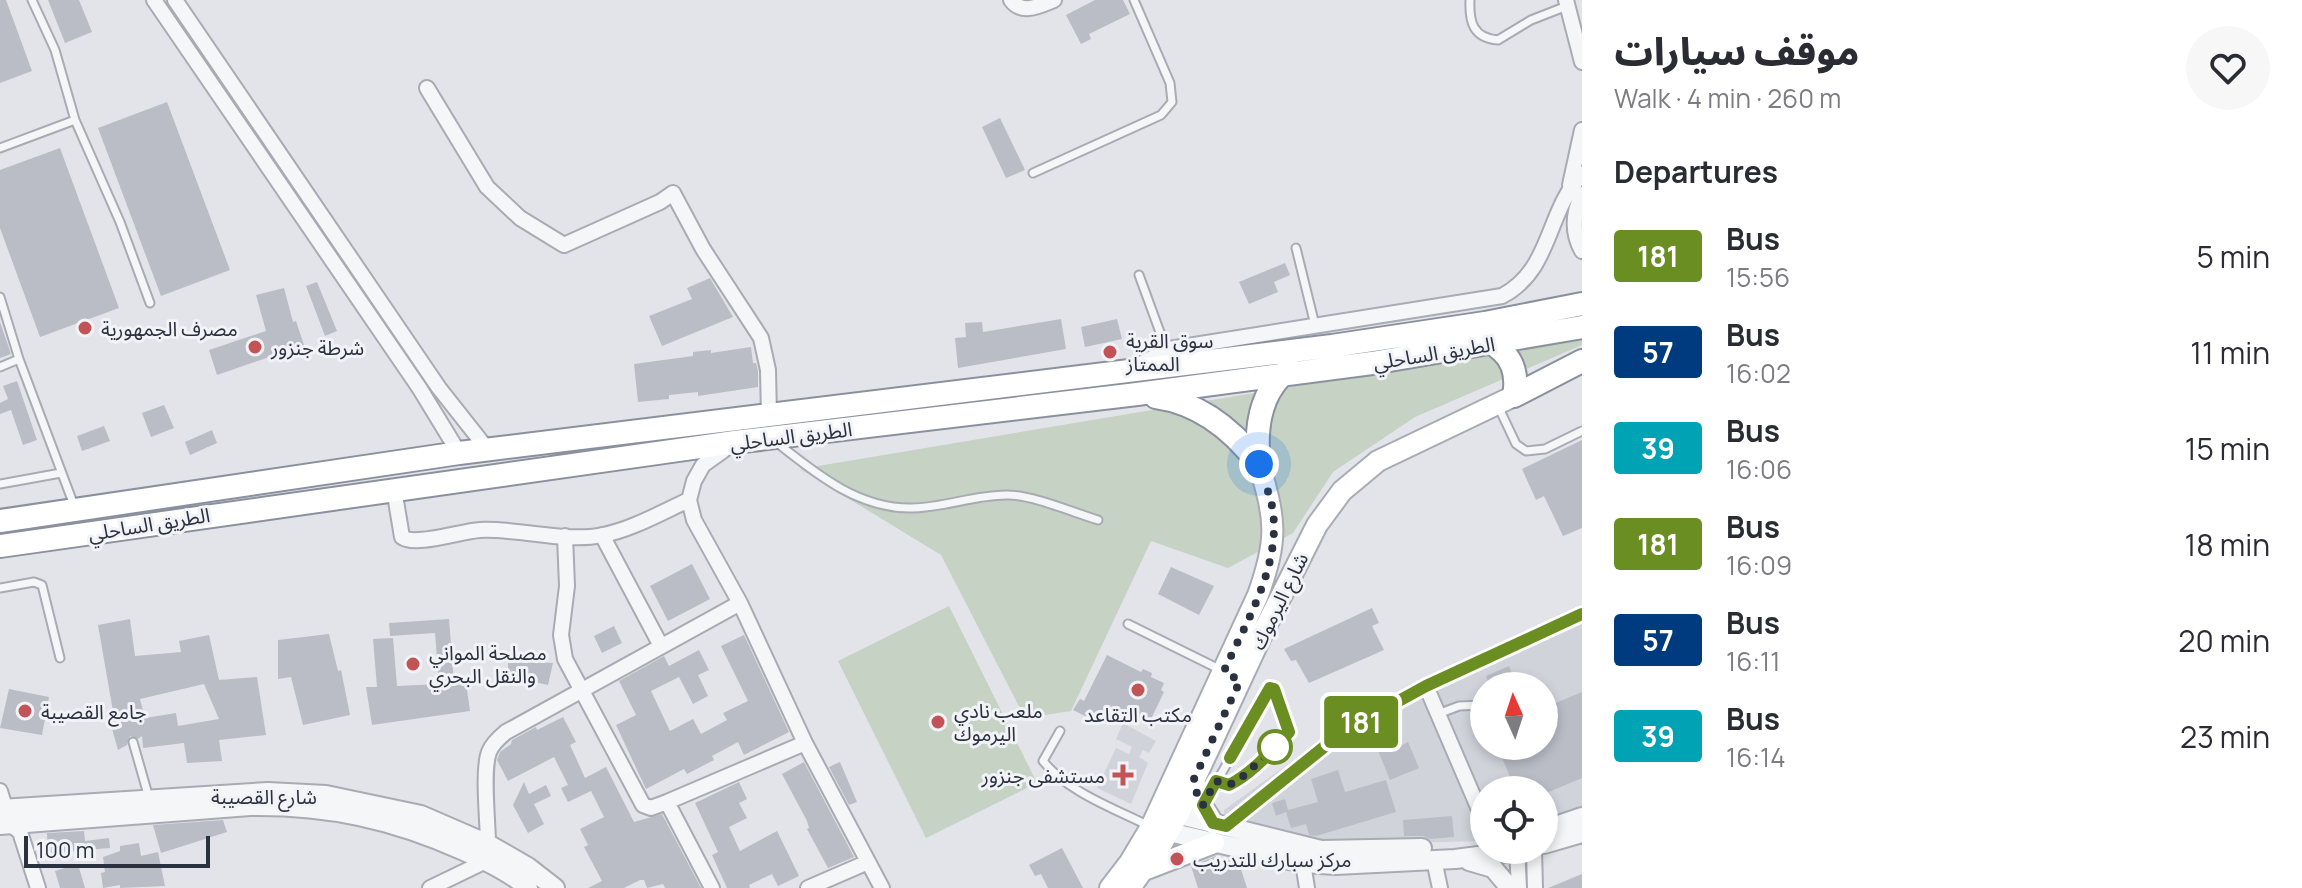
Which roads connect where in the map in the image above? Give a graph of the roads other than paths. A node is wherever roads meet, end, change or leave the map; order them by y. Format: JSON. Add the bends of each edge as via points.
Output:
{"nodes":[{"id":1,"x":32,"y":0,"type":"edge"},
{"id":2,"x":154,"y":0,"type":"edge"},
{"id":3,"x":175,"y":0,"type":"edge"},
{"id":4,"x":1011,"y":0,"type":"edge"},
{"id":5,"x":1054,"y":0,"type":"edge"},
{"id":6,"x":1134,"y":0,"type":"edge"},
{"id":7,"x":1470,"y":0,"type":"edge"},
{"id":8,"x":1566,"y":3,"type":"edge"},
{"id":9,"x":1582,"y":62,"type":"edge"},
{"id":10,"x":427,"y":88,"type":"dead end"},
{"id":11,"x":75,"y":120,"type":"junction"},
{"id":12,"x":1582,"y":130,"type":"edge"},
{"id":13,"x":0,"y":148,"type":"edge"},
{"id":14,"x":1033,"y":173,"type":"dead end"},
{"id":15,"x":1582,"y":174,"type":"edge"},
{"id":16,"x":1575,"y":191,"type":"edge"},
{"id":17,"x":1296,"y":248,"type":"dead end"},
{"id":18,"x":1582,"y":251,"type":"edge"},
{"id":19,"x":1139,"y":275,"type":"dead end"},
{"id":20,"x":0,"y":297,"type":"edge"},
{"id":21,"x":150,"y":303,"type":"dead end"},
{"id":22,"x":1582,"y":304,"type":"edge"},
{"id":23,"x":1315,"y":325,"type":"junction"},
{"id":24,"x":1582,"y":327,"type":"edge"},
{"id":25,"x":1489,"y":334,"type":"junction"},
{"id":26,"x":1332,"y":346,"type":"junction"},
{"id":27,"x":1169,"y":349,"type":"junction"},
{"id":28,"x":19,"y":359,"type":"junction"},
{"id":29,"x":1582,"y":361,"type":"edge"},
{"id":30,"x":0,"y":367,"type":"edge"},
{"id":31,"x":1131,"y":371,"type":"junction"},
{"id":32,"x":1283,"y":374,"type":"junction"},
{"id":33,"x":1137,"y":394,"type":"junction"},
{"id":34,"x":1505,"y":400,"type":"junction"},
{"id":35,"x":770,"y":427,"type":"junction"},
{"id":36,"x":1582,"y":431,"type":"edge"},
{"id":37,"x":735,"y":442,"type":"junction"},
{"id":38,"x":488,"y":450,"type":"junction"},
{"id":39,"x":459,"y":453,"type":"junction"},
{"id":40,"x":1259,"y":464,"type":"junction"},
{"id":41,"x":61,"y":473,"type":"junction"},
{"id":42,"x":0,"y":484,"type":"edge"},
{"id":43,"x":394,"y":489,"type":"junction"},
{"id":44,"x":689,"y":500,"type":"junction"},
{"id":45,"x":75,"y":510,"type":"junction"},
{"id":46,"x":1098,"y":520,"type":"dead end"},
{"id":47,"x":0,"y":521,"type":"edge"},
{"id":48,"x":602,"y":535,"type":"junction"},
{"id":49,"x":565,"y":536,"type":"junction"},
{"id":50,"x":0,"y":546,"type":"edge"},
{"id":51,"x":0,"y":588,"type":"edge"},
{"id":52,"x":740,"y":603,"type":"junction"},
{"id":53,"x":1582,"y":614,"type":"edge"},
{"id":54,"x":1128,"y":624,"type":"dead end"},
{"id":55,"x":661,"y":646,"type":"junction"},
{"id":56,"x":60,"y":658,"type":"dead end"},
{"id":57,"x":1232,"y":676,"type":"junction"},
{"id":58,"x":1426,"y":686,"type":"junction"},
{"id":59,"x":583,"y":691,"type":"junction"},
{"id":60,"x":1470,"y":706,"type":"edge"},
{"id":61,"x":1438,"y":714,"type":"junction"},
{"id":62,"x":1060,"y":731,"type":"dead end"},
{"id":63,"x":133,"y":742,"type":"dead end"},
{"id":64,"x":805,"y":743,"type":"junction"},
{"id":65,"x":1194,"y":779,"type":"junction"},
{"id":66,"x":1216,"y":781,"type":"junction"},
{"id":67,"x":1470,"y":788,"type":"edge"},
{"id":68,"x":149,"y":798,"type":"junction"},
{"id":69,"x":667,"y":802,"type":"junction"},
{"id":70,"x":3,"y":811,"type":"edge"},
{"id":71,"x":1582,"y":817,"type":"edge"},
{"id":72,"x":1164,"y":821,"type":"junction"},
{"id":73,"x":1214,"y":824,"type":"junction"},
{"id":74,"x":1558,"y":825,"type":"edge"},
{"id":75,"x":1582,"y":833,"type":"edge"},
{"id":76,"x":1558,"y":840,"type":"edge"},
{"id":77,"x":1470,"y":849,"type":"edge"},
{"id":78,"x":487,"y":852,"type":"junction"},
{"id":79,"x":1470,"y":855,"type":"edge"},
{"id":80,"x":1455,"y":859,"type":"junction"},
{"id":81,"x":1434,"y":860,"type":"junction"},
{"id":82,"x":868,"y":862,"type":"junction"},
{"id":83,"x":1303,"y":863,"type":"junction"},
{"id":84,"x":1522,"y":864,"type":"edge"},
{"id":85,"x":1527,"y":864,"type":"edge"},
{"id":86,"x":1144,"y":870,"type":"junction"},
{"id":87,"x":38,"y":888,"type":"edge"},
{"id":88,"x":430,"y":888,"type":"edge"},
{"id":89,"x":528,"y":888,"type":"edge"},
{"id":90,"x":555,"y":888,"type":"edge"},
{"id":91,"x":712,"y":888,"type":"edge"},
{"id":92,"x":808,"y":888,"type":"edge"},
{"id":93,"x":882,"y":888,"type":"edge"},
{"id":94,"x":1110,"y":888,"type":"edge"},
{"id":95,"x":1130,"y":888,"type":"edge"},
{"id":96,"x":1307,"y":888,"type":"edge"},
{"id":97,"x":1440,"y":888,"type":"edge"},
{"id":98,"x":1510,"y":888,"type":"edge"},
{"id":99,"x":1519,"y":888,"type":"edge"},
{"id":100,"x":1535,"y":888,"type":"edge"}],
"edges":[{"from":1,"to":11,"type":"lane","via":[[55,50]]},
{"from":2,"to":39,"type":"street"},
{"from":3,"to":38,"type":"street","via":[[439,388]]},
{"from":4,"to":5,"type":"street","via":[[1026,9]]},
{"from":6,"to":14,"type":"lane","via":[[1170,83],[1172,102],[1161,115]]},
{"from":7,"to":8,"type":"lane","via":[[1475,30],[1498,40]]},
{"from":8,"to":9,"type":"street"},
{"from":10,"to":35,"type":"street","via":[[487,187],[520,218],[564,245],[673,193],[761,338]]},
{"from":11,"to":13,"type":"lane"},
{"from":11,"to":21,"type":"lane"},
{"from":12,"to":16,"type":"street"},
{"from":15,"to":16,"type":"street"},
{"from":16,"to":18,"type":"street","via":[[1574,234]]},
{"from":16,"to":23,"type":"street","via":[[1526,280],[1502,296]]},
{"from":17,"to":23,"type":"lane"},
{"from":19,"to":27,"type":"lane"},
{"from":20,"to":28,"type":"lane"},
{"from":22,"to":25,"type":"highway","name":"الطريق الساحلي"},
{"from":23,"to":27,"type":"street"},
{"from":24,"to":25,"type":"highway","name":"الطريق الساحلي"},
{"from":25,"to":26,"type":"highway","name":"الطريق الساحلي"},
{"from":25,"to":32,"type":"highway","name":"الطريق الساحلي"},
{"from":25,"to":34,"type":"highway","via":[[1515,372]]},
{"from":26,"to":31,"type":"highway","name":"الطريق الساحلي"},
{"from":26,"to":32,"type":"highway","via":[[1305,356]]},
{"from":27,"to":31,"type":"street"},
{"from":28,"to":30,"type":"lane"},
{"from":28,"to":41,"type":"lane"},
{"from":29,"to":34,"type":"highway"},
{"from":31,"to":35,"type":"highway","name":"الطريق الساحلي"},
{"from":32,"to":33,"type":"highway","name":"الطريق الساحلي"},
{"from":32,"to":40,"type":"highway","via":[[1259,416]]},
{"from":33,"to":35,"type":"highway","name":"الطريق الساحلي"},
{"from":33,"to":40,"type":"highway","via":[[1173,400],[1206,414]]},
{"from":34,"to":36,"type":"lane","via":[[1516,444],[1526,451],[1545,449]]},
{"from":34,"to":57,"type":"main road","name":"شارع اليرموك","via":[[1378,461],[1342,491],[1317,525]]},
{"from":35,"to":37,"type":"highway","name":"الطريق الساحلي"},
{"from":35,"to":38,"type":"highway","name":"الطريق الساحلي"},
{"from":35,"to":46,"type":"lane","via":[[820,477],[880,505],[912,508],[1012,494]]},
{"from":37,"to":43,"type":"highway","name":"الطريق الساحلي"},
{"from":37,"to":44,"type":"street","via":[[703,465]]},
{"from":38,"to":39,"type":"highway","name":"الطريق الساحلي"},
{"from":39,"to":45,"type":"highway","name":"الطريق الساحلي"},
{"from":40,"to":57,"type":"main road","name":"شارع اليرموك","via":[[1273,510],[1274,535]]},
{"from":41,"to":42,"type":"lane"},
{"from":41,"to":45,"type":"lane"},
{"from":43,"to":49,"type":"street","via":[[398,527],[407,541],[479,530]]},
{"from":43,"to":50,"type":"highway","name":"الطريق الساحلي"},
{"from":44,"to":48,"type":"street"},
{"from":44,"to":52,"type":"street","via":[[694,520]]},
{"from":45,"to":47,"type":"highway","name":"الطريق الساحلي"},
{"from":48,"to":49,"type":"street"},
{"from":48,"to":55,"type":"street"},
{"from":49,"to":59,"type":"street","via":[[562,647]]},
{"from":51,"to":56,"type":"lane","via":[[42,585]]},
{"from":52,"to":55,"type":"street"},
{"from":52,"to":64,"type":"street"},
{"from":53,"to":58,"type":"street"},
{"from":54,"to":57,"type":"lane"},
{"from":55,"to":59,"type":"street"},
{"from":57,"to":65,"type":"main road","name":"شارع اليرموك"},
{"from":57,"to":72,"type":"main road","name":"شارع اليرموك"},
{"from":58,"to":61,"type":"street"},
{"from":58,"to":73,"type":"street","via":[[1344,731]]},
{"from":59,"to":69,"type":"street","via":[[641,802],[651,808]]},
{"from":59,"to":78,"type":"street","via":[[506,732],[489,751]]},
{"from":60,"to":61,"type":"lane"},
{"from":61,"to":67,"type":"street"},
{"from":62,"to":72,"type":"lane","via":[[1043,761],[1050,770],[1068,784]]},
{"from":63,"to":68,"type":"lane"},
{"from":64,"to":69,"type":"street"},
{"from":64,"to":82,"type":"street"},
{"from":65,"to":72,"type":"main road","name":"شارع اليرموك"},
{"from":65,"to":73,"type":"main road","via":[[1198,799]]},
{"from":66,"to":66,"type":"lane","via":[[1229,785],[1239,780],[1289,732],[1274,689]]},
{"from":66,"to":73,"type":"lane"},
{"from":68,"to":70,"type":"street","name":"شارع القصيبة"},
{"from":68,"to":78,"type":"street","name":"شارع القصيبة","via":[[326,795],[421,815]]},
{"from":69,"to":91,"type":"street"},
{"from":70,"to":78,"type":"street","via":[[280,806],[391,822]]},
{"from":70,"to":87,"type":"street","via":[[20,832]]},
{"from":71,"to":74,"type":"street"},
{"from":72,"to":73,"type":"street"},
{"from":72,"to":86,"type":"main road","name":"شارع اليرموك"},
{"from":72,"to":94,"type":"main road","name":"شارع اليرموك"},
{"from":73,"to":77,"type":"street","via":[[1321,850]]},
{"from":73,"to":83,"type":"street"},
{"from":73,"to":86,"type":"main road"},
{"from":75,"to":76,"type":"street"},
{"from":78,"to":88,"type":"street"},
{"from":78,"to":89,"type":"street"},
{"from":78,"to":90,"type":"street","name":"شارع القصيبة","via":[[528,867]]},
{"from":79,"to":80,"type":"street"},
{"from":80,"to":81,"type":"street"},
{"from":80,"to":98,"type":"street","via":[[1493,868]]},
{"from":81,"to":83,"type":"street"},
{"from":81,"to":97,"type":"street"},
{"from":82,"to":92,"type":"street"},
{"from":82,"to":93,"type":"street"},
{"from":83,"to":96,"type":"street"},
{"from":84,"to":99,"type":"street"},
{"from":85,"to":100,"type":"street"},
{"from":86,"to":95,"type":"main road","name":"شارع اليرموك"}]}
